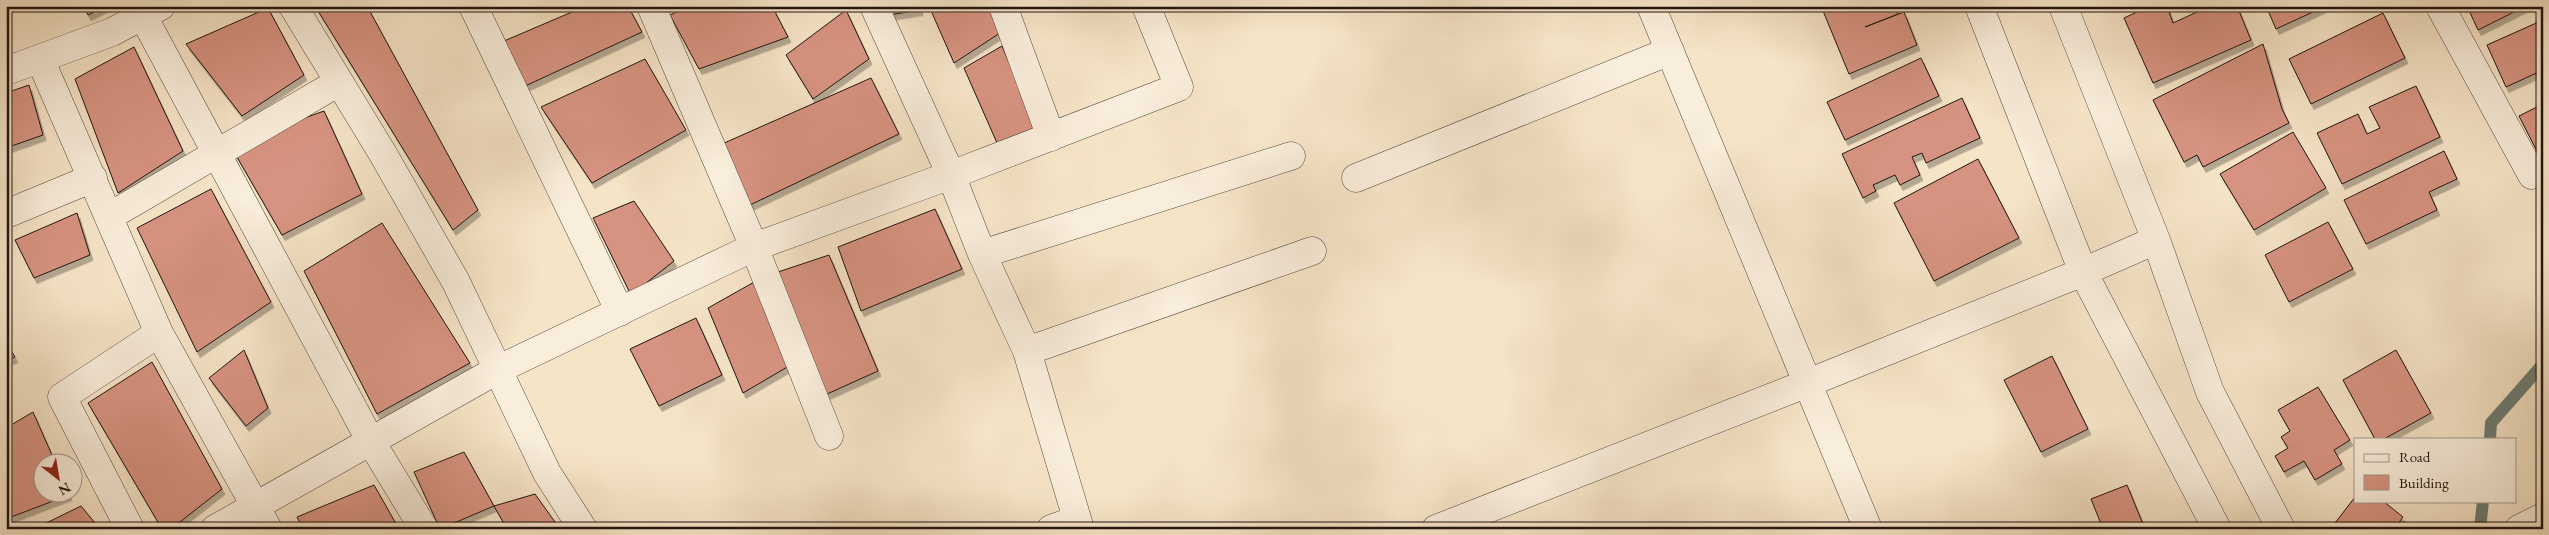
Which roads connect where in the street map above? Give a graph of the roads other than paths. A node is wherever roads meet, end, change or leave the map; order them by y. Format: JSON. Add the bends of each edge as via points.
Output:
{"nodes":[{"id":1,"x":293,"y":6,"type":"edge"},
{"id":2,"x":473,"y":6,"type":"edge"},
{"id":3,"x":651,"y":6,"type":"edge"},
{"id":4,"x":874,"y":6,"type":"edge"},
{"id":5,"x":1003,"y":6,"type":"edge"},
{"id":6,"x":1146,"y":6,"type":"edge"},
{"id":7,"x":1651,"y":6,"type":"edge"},
{"id":8,"x":1979,"y":6,"type":"edge"},
{"id":9,"x":2063,"y":6,"type":"edge"},
{"id":10,"x":2440,"y":6,"type":"edge"},
{"id":11,"x":152,"y":11,"type":"edge"},
{"id":12,"x":1670,"y":51,"type":"junction"},
{"id":13,"x":40,"y":59,"type":"junction"},
{"id":14,"x":6,"y":71,"type":"edge"},
{"id":15,"x":339,"y":82,"type":"junction"},
{"id":16,"x":1051,"y":137,"type":"junction"},
{"id":17,"x":217,"y":153,"type":"junction"},
{"id":18,"x":1291,"y":156,"type":"dead end"},
{"id":19,"x":951,"y":175,"type":"junction"},
{"id":20,"x":2532,"y":175,"type":"dead end"},
{"id":21,"x":93,"y":178,"type":"junction"},
{"id":22,"x":1356,"y":178,"type":"dead end"},
{"id":23,"x":6,"y":214,"type":"edge"},
{"id":24,"x":110,"y":216,"type":"junction"},
{"id":25,"x":2156,"y":240,"type":"junction"},
{"id":26,"x":754,"y":247,"type":"junction"},
{"id":27,"x":1312,"y":251,"type":"dead end"},
{"id":28,"x":982,"y":254,"type":"junction"},
{"id":29,"x":2083,"y":272,"type":"junction"},
{"id":30,"x":620,"y":312,"type":"junction"},
{"id":31,"x":159,"y":332,"type":"junction"},
{"id":32,"x":1027,"y":351,"type":"junction"},
{"id":33,"x":497,"y":370,"type":"junction"},
{"id":34,"x":1808,"y":383,"type":"junction"},
{"id":35,"x":829,"y":436,"type":"dead end"},
{"id":36,"x":370,"y":440,"type":"junction"},
{"id":37,"x":262,"y":517,"type":"edge"},
{"id":38,"x":1069,"y":526,"type":"edge"},
{"id":39,"x":130,"y":529,"type":"edge"},
{"id":40,"x":215,"y":529,"type":"edge"},
{"id":41,"x":424,"y":529,"type":"edge"},
{"id":42,"x":583,"y":529,"type":"edge"},
{"id":43,"x":1436,"y":529,"type":"edge"},
{"id":44,"x":1868,"y":529,"type":"edge"},
{"id":45,"x":2218,"y":529,"type":"edge"},
{"id":46,"x":2281,"y":529,"type":"edge"}],
"edges":[{"from":1,"to":15,"type":"street"},
{"from":2,"to":30,"type":"street"},
{"from":3,"to":26,"type":"street"},
{"from":4,"to":19,"type":"street"},
{"from":5,"to":16,"type":"street"},
{"from":6,"to":16,"type":"street","via":[[1178,87]]},
{"from":7,"to":12,"type":"street"},
{"from":8,"to":29,"type":"street"},
{"from":9,"to":25,"type":"street"},
{"from":10,"to":20,"type":"street"},
{"from":11,"to":13,"type":"street","via":[[112,32]]},
{"from":11,"to":17,"type":"street"},
{"from":12,"to":22,"type":"street"},
{"from":12,"to":34,"type":"street"},
{"from":13,"to":14,"type":"street"},
{"from":13,"to":21,"type":"street"},
{"from":15,"to":17,"type":"street"},
{"from":15,"to":33,"type":"street","via":[[456,282]]},
{"from":16,"to":19,"type":"street"},
{"from":17,"to":24,"type":"street"},
{"from":17,"to":36,"type":"street"},
{"from":18,"to":28,"type":"street"},
{"from":19,"to":26,"type":"street"},
{"from":19,"to":28,"type":"street"},
{"from":21,"to":23,"type":"street"},
{"from":21,"to":24,"type":"street"},
{"from":24,"to":31,"type":"street"},
{"from":25,"to":29,"type":"street"},
{"from":25,"to":46,"type":"street","via":[[2210,392]]},
{"from":26,"to":30,"type":"street"},
{"from":26,"to":35,"type":"street"},
{"from":27,"to":32,"type":"street"},
{"from":28,"to":32,"type":"street"},
{"from":29,"to":34,"type":"street"},
{"from":29,"to":45,"type":"street"},
{"from":30,"to":33,"type":"street"},
{"from":31,"to":37,"type":"street"},
{"from":31,"to":39,"type":"street","via":[[62,397]]},
{"from":32,"to":38,"type":"street"},
{"from":33,"to":36,"type":"street"},
{"from":33,"to":42,"type":"street","via":[[547,473]]},
{"from":34,"to":43,"type":"street"},
{"from":34,"to":44,"type":"street"},
{"from":36,"to":37,"type":"street"},
{"from":36,"to":41,"type":"street"},
{"from":37,"to":40,"type":"street"}]}
